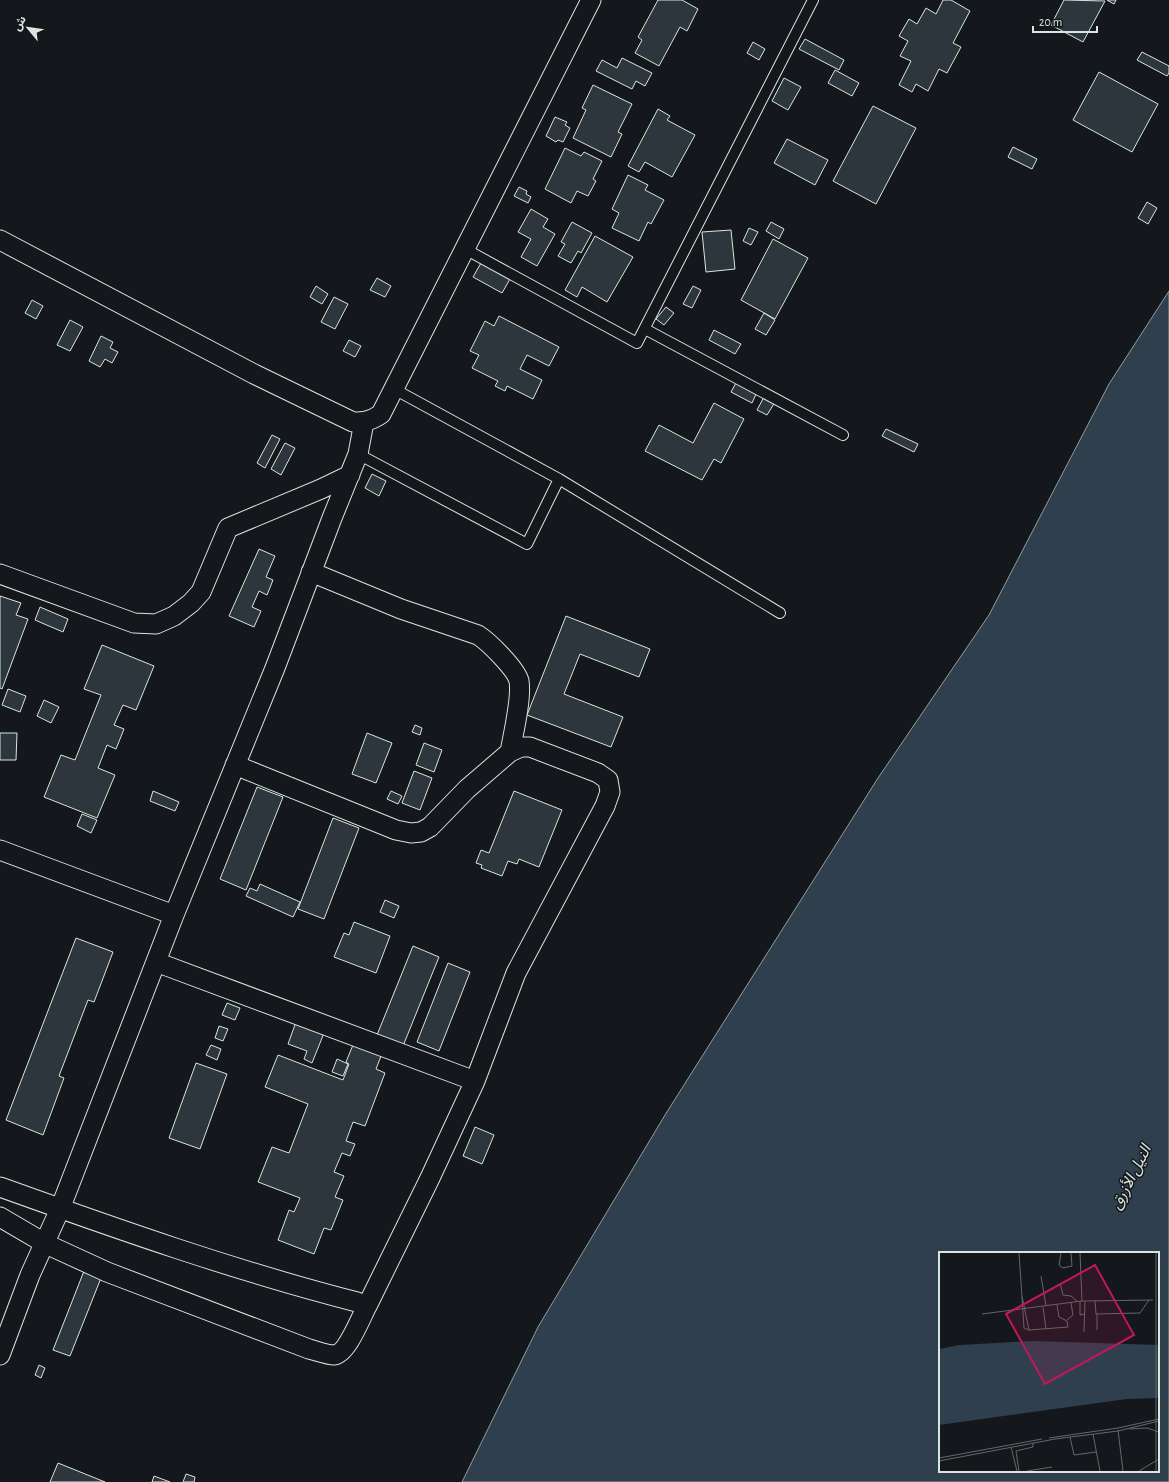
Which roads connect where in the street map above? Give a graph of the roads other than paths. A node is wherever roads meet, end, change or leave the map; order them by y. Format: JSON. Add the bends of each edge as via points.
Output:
{"nodes":[{"id":1,"x":591,"y":0,"type":"edge"},
{"id":2,"x":813,"y":0,"type":"edge"},
{"id":3,"x":0,"y":240,"type":"edge"},
{"id":4,"x":465,"y":250,"type":"junction"},
{"id":5,"x":644,"y":329,"type":"junction"},
{"id":6,"x":394,"y":389,"type":"junction"},
{"id":7,"x":364,"y":422,"type":"junction"},
{"id":8,"x":842,"y":434,"type":"dead end"},
{"id":9,"x":358,"y":454,"type":"junction"},
{"id":10,"x":350,"y":475,"type":"junction"},
{"id":11,"x":559,"y":479,"type":"junction"},
{"id":12,"x":311,"y":572,"type":"junction"},
{"id":13,"x":0,"y":574,"type":"edge"},
{"id":14,"x":780,"y":613,"type":"dead end"},
{"id":15,"x":510,"y":752,"type":"junction"},
{"id":16,"x":235,"y":765,"type":"junction"},
{"id":17,"x":0,"y":850,"type":"edge"},
{"id":18,"x":174,"y":915,"type":"junction"},
{"id":19,"x":156,"y":962,"type":"junction"},
{"id":20,"x":475,"y":1081,"type":"junction"},
{"id":21,"x":0,"y":1187,"type":"edge"},
{"id":22,"x":60,"y":1210,"type":"junction"},
{"id":23,"x":0,"y":1217,"type":"edge"},
{"id":24,"x":46,"y":1244,"type":"junction"},
{"id":25,"x":367,"y":1306,"type":"junction"},
{"id":26,"x":0,"y":1355,"type":"edge"}],
"edges":[{"from":1,"to":4,"type":"street"},
{"from":2,"to":5,"type":"lane"},
{"from":3,"to":7,"type":"street","via":[[254,374],[353,422]]},
{"from":4,"to":5,"type":"lane","via":[[637,344]]},
{"from":4,"to":6,"type":"street"},
{"from":5,"to":8,"type":"lane"},
{"from":6,"to":7,"type":"street","via":[[381,414]]},
{"from":6,"to":11,"type":"lane"},
{"from":7,"to":9,"type":"street"},
{"from":9,"to":10,"type":"street"},
{"from":9,"to":11,"type":"lane","via":[[527,544]]},
{"from":10,"to":12,"type":"street"},
{"from":10,"to":13,"type":"street","via":[[228,528],[201,592],[174,616],[156,624],[134,623]]},
{"from":11,"to":14,"type":"lane"},
{"from":12,"to":15,"type":"street","via":[[401,609],[478,635],[487,641],[519,680]]},
{"from":12,"to":16,"type":"street"},
{"from":15,"to":16,"type":"street","via":[[467,789],[430,827],[421,832],[411,833],[396,830]]},
{"from":15,"to":20,"type":"street","via":[[521,747],[530,747],[598,773],[608,780],[610,792],[605,806],[516,973]]},
{"from":16,"to":18,"type":"street"},
{"from":17,"to":18,"type":"street"},
{"from":18,"to":19,"type":"street"},
{"from":19,"to":20,"type":"street"},
{"from":19,"to":22,"type":"street"},
{"from":20,"to":25,"type":"street"},
{"from":21,"to":22,"type":"street"},
{"from":22,"to":24,"type":"street"},
{"from":22,"to":25,"type":"street","via":[[289,1285]]},
{"from":23,"to":24,"type":"street"},
{"from":24,"to":25,"type":"street","via":[[114,1275],[309,1349],[334,1355],[345,1348]]},
{"from":24,"to":26,"type":"street","via":[[30,1275]]}]}
